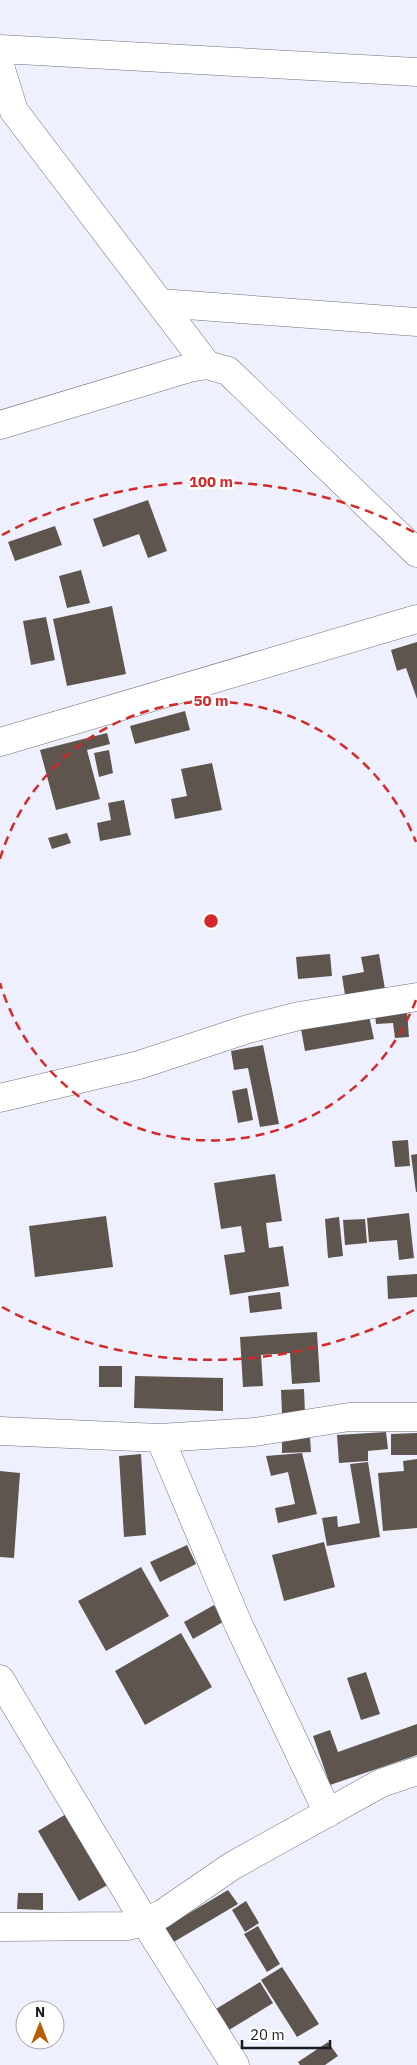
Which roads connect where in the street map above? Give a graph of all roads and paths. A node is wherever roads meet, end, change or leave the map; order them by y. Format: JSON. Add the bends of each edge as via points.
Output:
{"nodes":[{"id":1,"x":0,"y":49,"type":"edge"},
{"id":2,"x":0,"y":66,"type":"edge"},
{"id":3,"x":417,"y":72,"type":"edge"},
{"id":4,"x":160,"y":303,"type":"junction"},
{"id":5,"x":417,"y":322,"type":"edge"},
{"id":6,"x":207,"y":365,"type":"junction"},
{"id":7,"x":0,"y":425,"type":"edge"},
{"id":8,"x":417,"y":553,"type":"edge"},
{"id":9,"x":417,"y":619,"type":"edge"},
{"id":10,"x":0,"y":742,"type":"edge"},
{"id":11,"x":417,"y":997,"type":"edge"},
{"id":12,"x":0,"y":1098,"type":"edge"},
{"id":13,"x":417,"y":1417,"type":"edge"},
{"id":14,"x":0,"y":1431,"type":"edge"},
{"id":15,"x":160,"y":1438,"type":"junction"},
{"id":16,"x":0,"y":1679,"type":"edge"},
{"id":17,"x":417,"y":1771,"type":"edge"},
{"id":18,"x":328,"y":1813,"type":"junction"},
{"id":19,"x":145,"y":1922,"type":"junction"},
{"id":20,"x":0,"y":1926,"type":"edge"},
{"id":21,"x":235,"y":2065,"type":"edge"}],
"edges":[{"from":1,"to":3,"type":"street"},
{"from":2,"to":4,"type":"street","via":[[14,111]]},
{"from":4,"to":5,"type":"street"},
{"from":4,"to":6,"type":"street"},
{"from":6,"to":7,"type":"street"},
{"from":6,"to":8,"type":"street","via":[[228,371]]},
{"from":9,"to":10,"type":"street"},
{"from":11,"to":12,"type":"street","via":[[298,1016],[139,1065]]},
{"from":13,"to":15,"type":"street","via":[[349,1417],[255,1432]]},
{"from":14,"to":15,"type":"street"},
{"from":15,"to":18,"type":"street","via":[[239,1626]]},
{"from":16,"to":19,"type":"street"},
{"from":17,"to":18,"type":"street","via":[[381,1783]]},
{"from":18,"to":19,"type":"street","via":[[232,1866]]},
{"from":19,"to":20,"type":"street","via":[[127,1926]]},
{"from":19,"to":21,"type":"street"}]}
